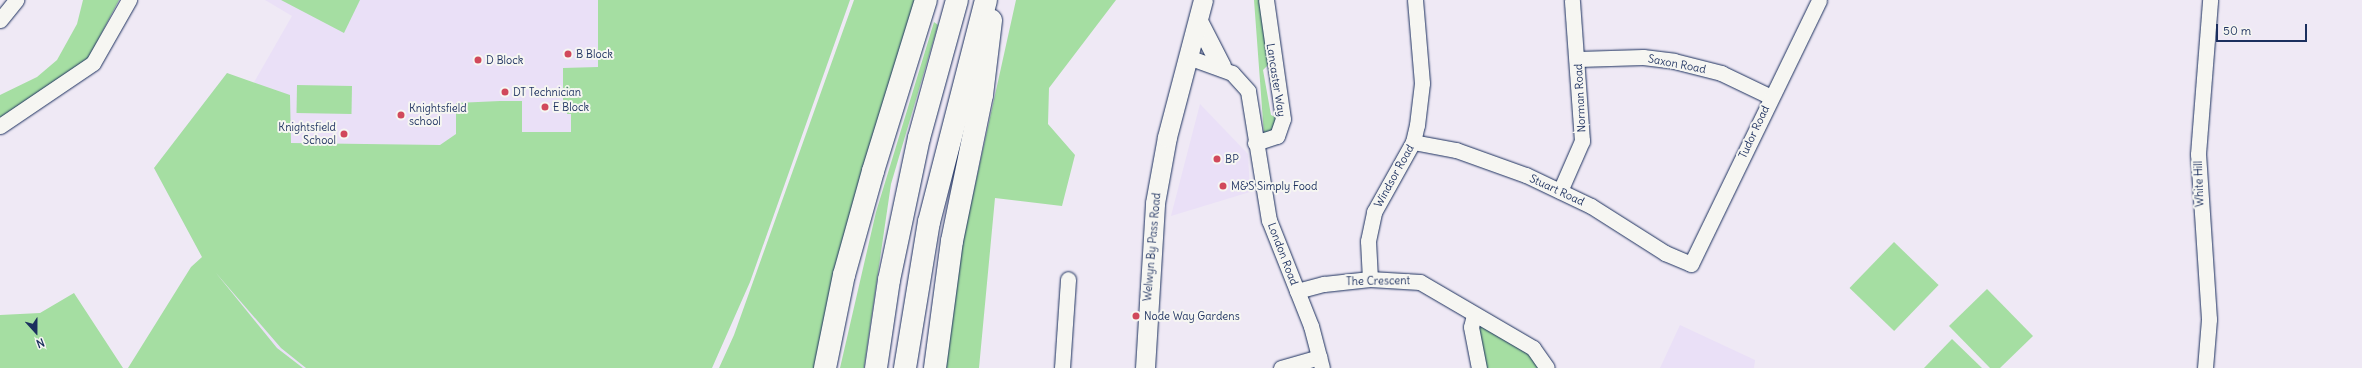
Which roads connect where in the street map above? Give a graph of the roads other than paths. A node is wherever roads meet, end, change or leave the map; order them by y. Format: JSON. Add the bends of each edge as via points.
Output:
{"nodes":[{"id":1,"x":16,"y":0,"type":"edge"},
{"id":2,"x":130,"y":0,"type":"edge"},
{"id":3,"x":926,"y":0,"type":"edge"},
{"id":4,"x":957,"y":0,"type":"edge"},
{"id":5,"x":986,"y":0,"type":"edge"},
{"id":6,"x":993,"y":0,"type":"edge"},
{"id":7,"x":1203,"y":0,"type":"edge"},
{"id":8,"x":1266,"y":0,"type":"edge"},
{"id":9,"x":1414,"y":0,"type":"edge"},
{"id":10,"x":1572,"y":0,"type":"edge"},
{"id":11,"x":1819,"y":0,"type":"edge"},
{"id":12,"x":2210,"y":0,"type":"edge"},
{"id":13,"x":0,"y":20,"type":"edge"},
{"id":14,"x":1198,"y":21,"type":"junction"},
{"id":15,"x":1188,"y":57,"type":"junction"},
{"id":16,"x":1578,"y":58,"type":"junction"},
{"id":17,"x":1221,"y":66,"type":"junction"},
{"id":18,"x":1771,"y":97,"type":"junction"},
{"id":19,"x":0,"y":126,"type":"edge"},
{"id":20,"x":1413,"y":142,"type":"junction"},
{"id":21,"x":1256,"y":143,"type":"junction"},
{"id":22,"x":1560,"y":190,"type":"junction"},
{"id":23,"x":1691,"y":264,"type":"joint"},
{"id":24,"x":1068,"y":279,"type":"dead end"},
{"id":25,"x":1370,"y":279,"type":"junction"},
{"id":26,"x":1297,"y":291,"type":"junction"},
{"id":27,"x":1474,"y":314,"type":"junction"},
{"id":28,"x":1320,"y":362,"type":"edge"},
{"id":29,"x":825,"y":368,"type":"edge"},
{"id":30,"x":876,"y":368,"type":"edge"},
{"id":31,"x":905,"y":368,"type":"edge"},
{"id":32,"x":935,"y":368,"type":"edge"},
{"id":33,"x":1062,"y":368,"type":"edge"},
{"id":34,"x":1145,"y":368,"type":"edge"},
{"id":35,"x":1281,"y":368,"type":"edge"},
{"id":36,"x":1479,"y":368,"type":"edge"},
{"id":37,"x":1548,"y":368,"type":"edge"},
{"id":38,"x":2205,"y":368,"type":"edge"}],
"edges":[{"from":1,"to":13,"type":"street"},
{"from":2,"to":19,"type":"street","via":[[92,63]]},
{"from":3,"to":29,"type":"highway","via":[[844,275]]},
{"from":4,"to":30,"type":"highway","via":[[919,138],[891,272]]},
{"from":5,"to":31,"type":"highway","via":[[950,130],[929,222]]},
{"from":6,"to":32,"type":"highway","via":[[982,95],[952,241]]},
{"from":7,"to":14,"type":"main road","name":"Welwyn By Pass Road"},
{"from":8,"to":21,"type":"street","name":"Lancaster Way","via":[[1265,17],[1283,119],[1277,136]]},
{"from":9,"to":20,"type":"street","name":"Windsor Road","via":[[1422,83]]},
{"from":10,"to":16,"type":"street","name":"Norman Road"},
{"from":11,"to":18,"type":"street","name":"Tudor Road"},
{"from":12,"to":38,"type":"street","name":"White Hill","via":[[2198,135],[2198,198],[2209,319]]},
{"from":14,"to":15,"type":"main road","name":"Welwyn By Pass Road"},
{"from":14,"to":17,"type":"main road"},
{"from":15,"to":17,"type":"street","name":"London Road"},
{"from":15,"to":34,"type":"main road","name":"Welwyn By Pass Road","via":[[1155,202]]},
{"from":16,"to":18,"type":"street","name":"Saxon Road","via":[[1643,57],[1674,61],[1721,73]]},
{"from":16,"to":22,"type":"street","name":"Norman Road","via":[[1582,140]]},
{"from":17,"to":21,"type":"street","name":"London Road","via":[[1240,78],[1248,91]]},
{"from":18,"to":23,"type":"street","name":"Tudor Road"},
{"from":20,"to":22,"type":"street","name":"Stuart Road","via":[[1478,157]]},
{"from":20,"to":25,"type":"street","name":"Windsor Road","via":[[1374,212],[1368,241]]},
{"from":21,"to":26,"type":"street","name":"London Road","via":[[1273,233]]},
{"from":22,"to":23,"type":"street","name":"Stuart Road"},
{"from":24,"to":33,"type":"street"},
{"from":25,"to":26,"type":"street","name":"The Crescent","via":[[1324,284]]},
{"from":25,"to":27,"type":"street","name":"The Crescent","via":[[1420,282]]},
{"from":26,"to":28,"type":"street","name":"London Road"},
{"from":27,"to":36,"type":"street","via":[[1471,327]]},
{"from":27,"to":37,"type":"street","name":"The Crescent","via":[[1533,348]]},
{"from":28,"to":35,"type":"street"}]}
